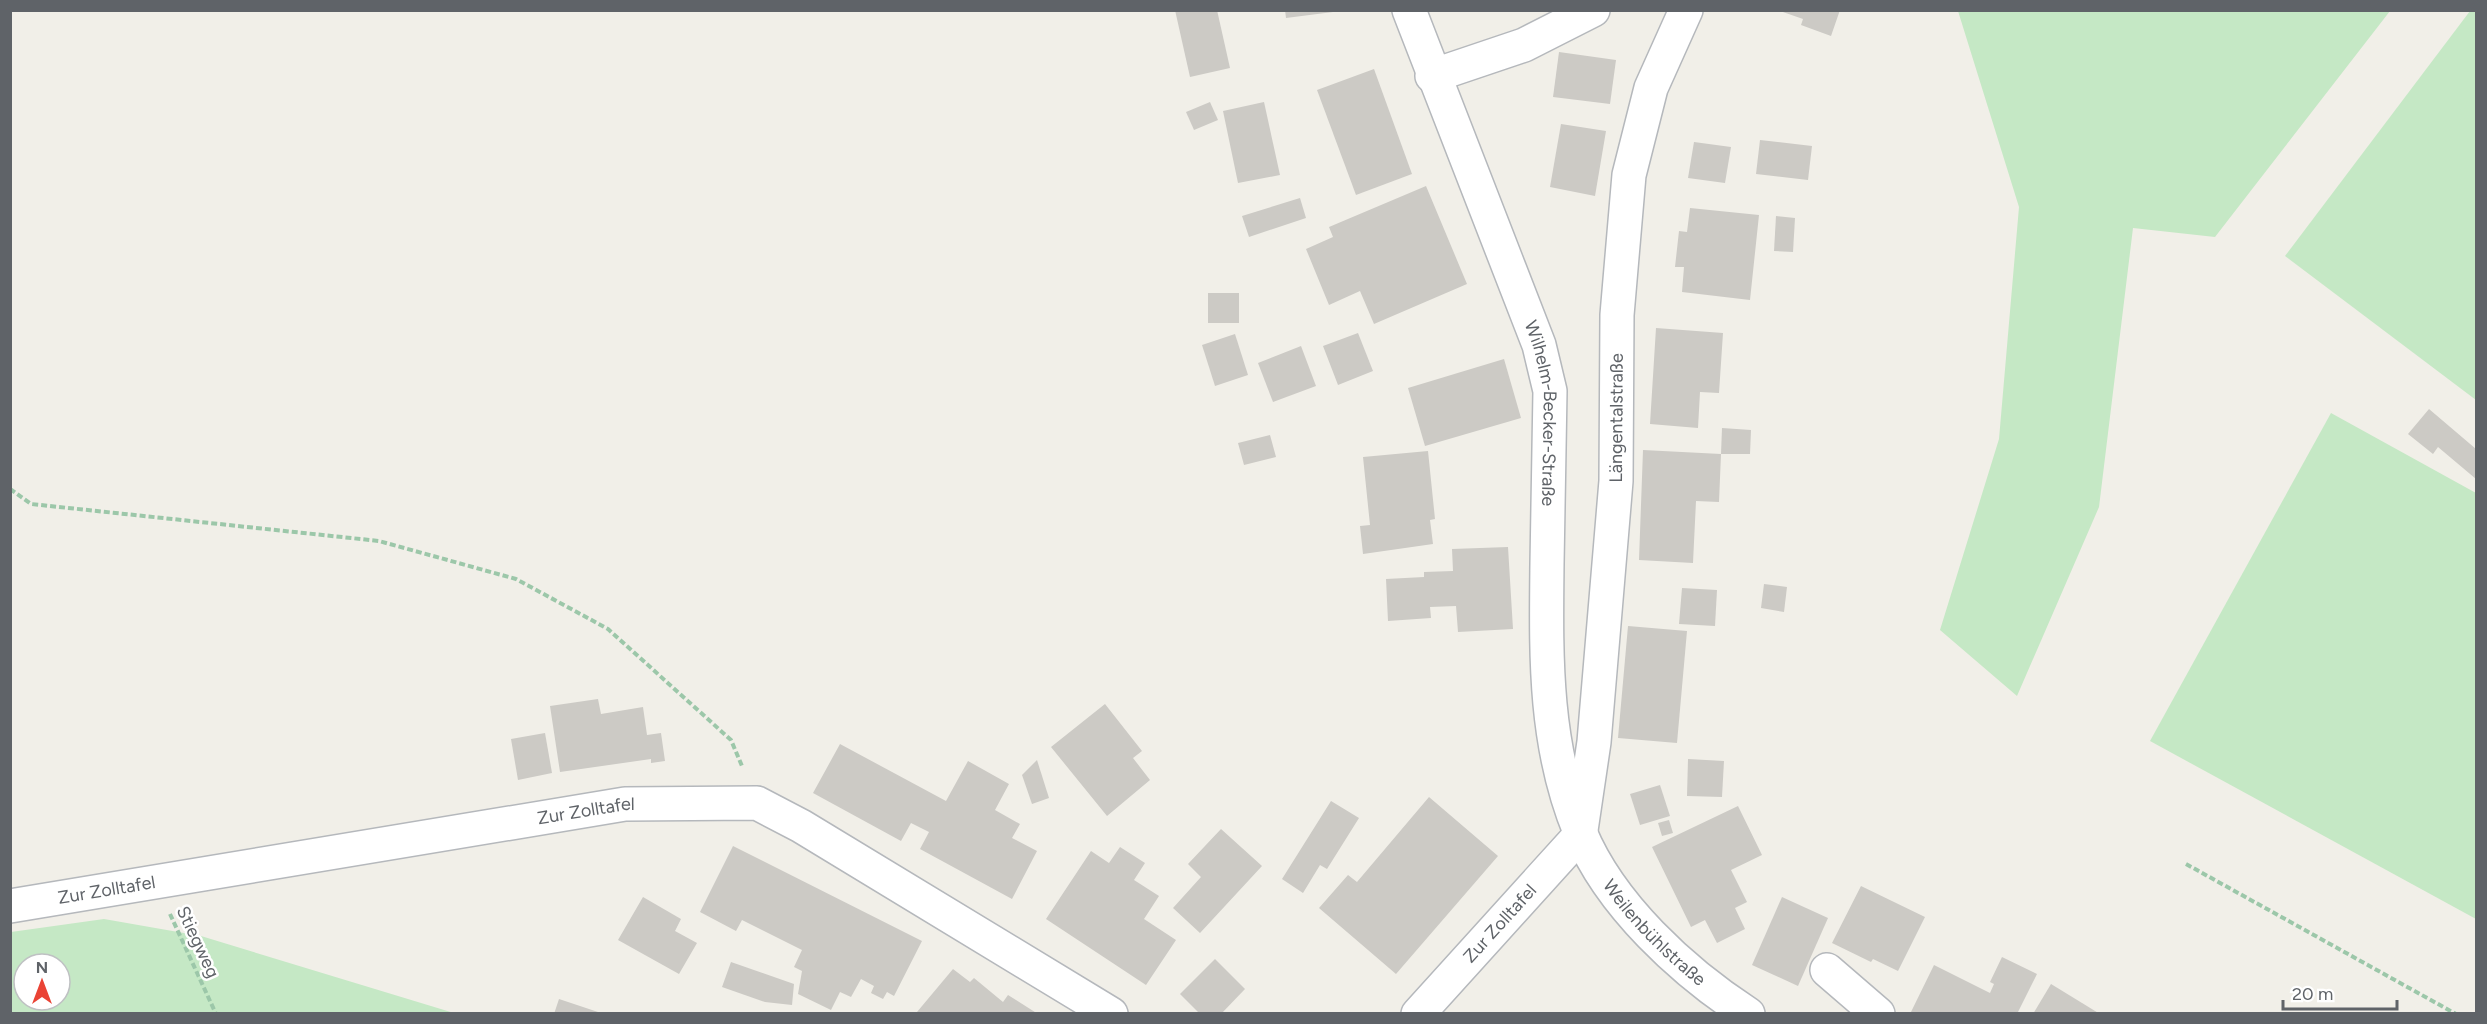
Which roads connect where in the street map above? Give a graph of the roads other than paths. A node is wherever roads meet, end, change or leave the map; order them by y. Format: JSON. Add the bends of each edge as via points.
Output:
{"nodes":[{"id":1,"x":1409,"y":10,"type":"edge"},
{"id":2,"x":1593,"y":10,"type":"edge"},
{"id":3,"x":1686,"y":10,"type":"edge"},
{"id":4,"x":1432,"y":76,"type":"junction"},
{"id":5,"x":1581,"y":834,"type":"junction"},
{"id":6,"x":10,"y":906,"type":"edge"},
{"id":7,"x":1827,"y":970,"type":"dead end"},
{"id":8,"x":1111,"y":1014,"type":"edge"},
{"id":9,"x":1418,"y":1014,"type":"edge"},
{"id":10,"x":1748,"y":1014,"type":"edge"},
{"id":11,"x":1878,"y":1014,"type":"edge"}],
"edges":[{"from":1,"to":4,"type":"street","name":"Wilhelm-Becker-Straße"},
{"from":2,"to":4,"type":"street","via":[[1524,45]]},
{"from":3,"to":5,"type":"street","name":"Längentalstraße","via":[[1652,88],[1629,175],[1617,315],[1616,481],[1594,742]]},
{"from":4,"to":5,"type":"street","name":"Wilhelm-Becker-Straße","via":[[1539,345],[1550,391],[1547,698],[1562,782]]},
{"from":5,"to":9,"type":"street","name":"Zur Zolltafel"},
{"from":5,"to":10,"type":"street","name":"Weilenbühlstraße","via":[[1614,893],[1675,959]]},
{"from":6,"to":8,"type":"street","name":"Zur Zolltafel","via":[[625,804],[757,803]]},
{"from":7,"to":11,"type":"street"}]}
